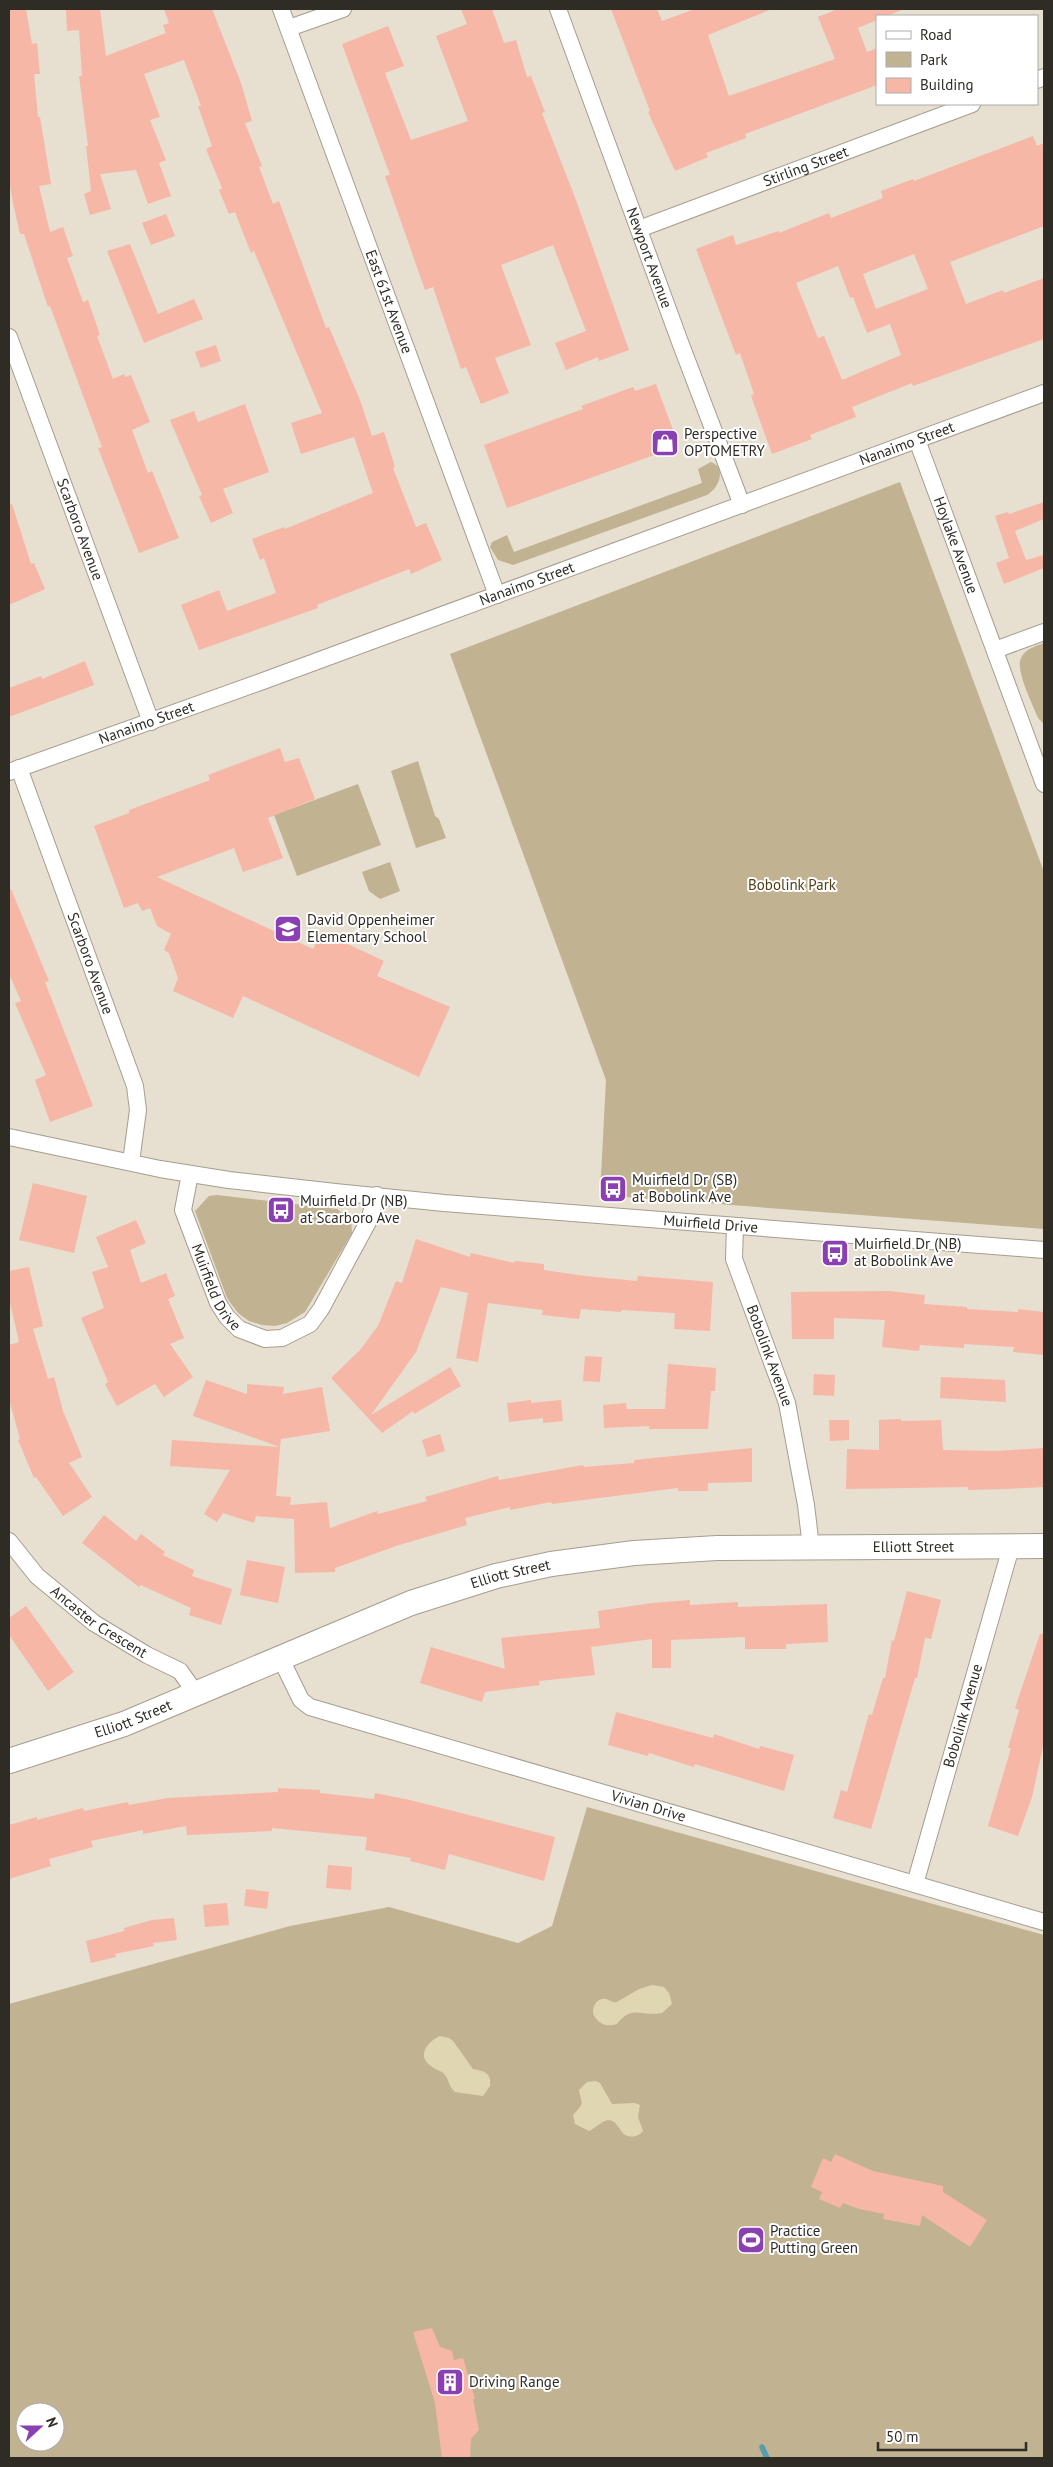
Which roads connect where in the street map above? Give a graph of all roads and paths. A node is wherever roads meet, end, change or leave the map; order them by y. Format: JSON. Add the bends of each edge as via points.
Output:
{"nodes":[{"id":1,"x":281,"y":9,"type":"edge"},
{"id":2,"x":344,"y":9,"type":"edge"},
{"id":3,"x":558,"y":9,"type":"edge"},
{"id":4,"x":289,"y":28,"type":"junction"},
{"id":5,"x":969,"y":105,"type":"edge"},
{"id":6,"x":640,"y":229,"type":"junction"},
{"id":7,"x":9,"y":337,"type":"edge"},
{"id":8,"x":1044,"y":393,"type":"edge"},
{"id":9,"x":917,"y":440,"type":"junction"},
{"id":10,"x":742,"y":505,"type":"junction"},
{"id":11,"x":497,"y":595,"type":"junction"},
{"id":12,"x":1044,"y":632,"type":"edge"},
{"id":13,"x":995,"y":650,"type":"junction"},
{"id":14,"x":152,"y":722,"type":"junction"},
{"id":15,"x":1038,"y":746,"type":"edge"},
{"id":16,"x":14,"y":770,"type":"edge"},
{"id":17,"x":1044,"y":784,"type":"edge"},
{"id":18,"x":9,"y":1136,"type":"edge"},
{"id":19,"x":131,"y":1162,"type":"junction"},
{"id":20,"x":190,"y":1174,"type":"junction"},
{"id":21,"x":377,"y":1195,"type":"junction"},
{"id":22,"x":735,"y":1226,"type":"junction"},
{"id":23,"x":1044,"y":1250,"type":"edge"},
{"id":24,"x":9,"y":1541,"type":"edge"},
{"id":25,"x":1044,"y":1546,"type":"edge"},
{"id":26,"x":810,"y":1547,"type":"junction"},
{"id":27,"x":1011,"y":1547,"type":"junction"},
{"id":28,"x":280,"y":1657,"type":"junction"},
{"id":29,"x":196,"y":1695,"type":"junction"},
{"id":30,"x":9,"y":1761,"type":"edge"},
{"id":31,"x":915,"y":1884,"type":"junction"},
{"id":32,"x":1044,"y":1922,"type":"edge"}],
"edges":[{"from":1,"to":4,"type":"street","name":"East 61st Avenue"},
{"from":2,"to":4,"type":"street"},
{"from":3,"to":6,"type":"street","name":"Newport Avenue"},
{"from":4,"to":11,"type":"street","name":"East 61st Avenue"},
{"from":5,"to":6,"type":"street","name":"Stirling Street"},
{"from":6,"to":10,"type":"street","name":"Newport Avenue"},
{"from":7,"to":14,"type":"street","name":"Scarboro Avenue"},
{"from":8,"to":9,"type":"street","name":"Nanaimo Street"},
{"from":9,"to":10,"type":"street","name":"Nanaimo Street"},
{"from":9,"to":13,"type":"street","name":"Hoylake Avenue"},
{"from":10,"to":11,"type":"street","name":"Nanaimo Street"},
{"from":11,"to":14,"type":"street","name":"Nanaimo Street"},
{"from":12,"to":13,"type":"street"},
{"from":13,"to":15,"type":"street","name":"Hoylake Avenue"},
{"from":14,"to":16,"type":"street","name":"Nanaimo Street"},
{"from":15,"to":17,"type":"street","name":"Hoylake Avenue"},
{"from":16,"to":19,"type":"street","name":"Scarboro Avenue","via":[[135,1086],[138,1110]]},
{"from":18,"to":19,"type":"street","name":"Muirfield Drive"},
{"from":19,"to":20,"type":"street","name":"Muirfield Drive"},
{"from":20,"to":21,"type":"street","name":"Muirfield Drive"},
{"from":20,"to":21,"type":"street","name":"Muirfield Drive","via":[[183,1210],[218,1303],[239,1329],[266,1339],[282,1338],[310,1324],[371,1217]]},
{"from":21,"to":22,"type":"street","name":"Muirfield Drive"},
{"from":22,"to":23,"type":"street","name":"Muirfield Drive"},
{"from":22,"to":26,"type":"street","name":"Bobolink Avenue","via":[[734,1259],[787,1403],[806,1504]]},
{"from":24,"to":29,"type":"street","name":"Ancaster Crescent","via":[[44,1582],[94,1623],[180,1671]]},
{"from":25,"to":27,"type":"street","name":"Elliott Street"},
{"from":26,"to":27,"type":"street","name":"Elliott Street"},
{"from":26,"to":28,"type":"street","name":"Elliott Street","via":[[634,1553],[551,1564],[488,1578],[411,1603]]},
{"from":27,"to":31,"type":"street","name":"Bobolink Avenue"},
{"from":28,"to":29,"type":"street","name":"Elliott Street"},
{"from":28,"to":31,"type":"street","name":"Vivian Drive","via":[[301,1700],[310,1707]]},
{"from":29,"to":30,"type":"street","name":"Elliott Street","via":[[124,1724]]},
{"from":31,"to":32,"type":"street","name":"Vivian Drive"}]}
